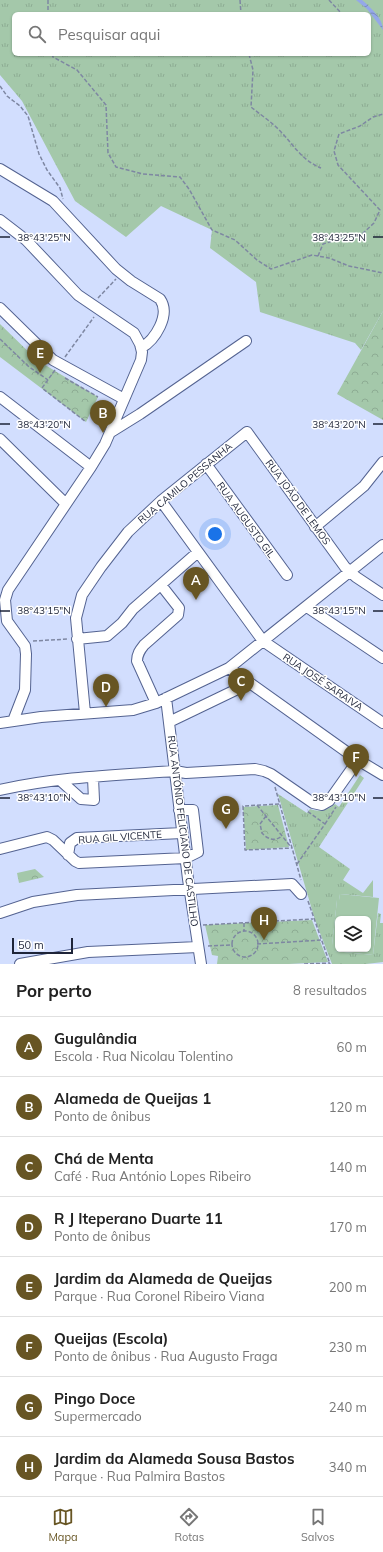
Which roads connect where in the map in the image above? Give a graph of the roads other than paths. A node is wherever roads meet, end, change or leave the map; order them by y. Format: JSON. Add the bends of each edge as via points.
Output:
{"nodes":[{"id":1,"x":0,"y":169,"type":"edge"},
{"id":2,"x":0,"y":220,"type":"edge"},
{"id":3,"x":0,"y":308,"type":"edge"},
{"id":4,"x":246,"y":341,"type":"dead end"},
{"id":5,"x":141,"y":348,"type":"junction"},
{"id":6,"x":0,"y":397,"type":"edge"},
{"id":7,"x":124,"y":399,"type":"junction"},
{"id":8,"x":111,"y":432,"type":"junction"},
{"id":9,"x":247,"y":432,"type":"joint"},
{"id":10,"x":0,"y":439,"type":"edge"},
{"id":11,"x":383,"y":462,"type":"edge"},
{"id":12,"x":206,"y":464,"type":"junction"},
{"id":13,"x":91,"y":467,"type":"junction"},
{"id":14,"x":161,"y":501,"type":"junction"},
{"id":15,"x":66,"y":504,"type":"junction"},
{"id":16,"x":315,"y":527,"type":"junction"},
{"id":17,"x":383,"y":545,"type":"edge"},
{"id":18,"x":198,"y":552,"type":"junction"},
{"id":19,"x":350,"y":572,"type":"junction"},
{"id":20,"x":287,"y":575,"type":"dead end"},
{"id":21,"x":161,"y":585,"type":"junction"},
{"id":22,"x":383,"y":595,"type":"edge"},
{"id":23,"x":307,"y":607,"type":"junction"},
{"id":24,"x":3,"y":621,"type":"edge"},
{"id":25,"x":77,"y":639,"type":"junction"},
{"id":26,"x":263,"y":641,"type":"junction"},
{"id":27,"x":383,"y":658,"type":"edge"},
{"id":28,"x":229,"y":668,"type":"junction"},
{"id":29,"x":250,"y":683,"type":"junction"},
{"id":30,"x":166,"y":698,"type":"junction"},
{"id":31,"x":156,"y":703,"type":"junction"},
{"id":32,"x":85,"y":713,"type":"junction"},
{"id":33,"x":12,"y":721,"type":"junction"},
{"id":34,"x":169,"y":722,"type":"junction"},
{"id":35,"x":0,"y":723,"type":"edge"},
{"id":36,"x":383,"y":723,"type":"edge"},
{"id":37,"x":358,"y":760,"type":"junction"},
{"id":38,"x":175,"y":771,"type":"junction"},
{"id":39,"x":383,"y":775,"type":"edge"},
{"id":40,"x":93,"y":778,"type":"junction"},
{"id":41,"x":61,"y":781,"type":"junction"},
{"id":42,"x":0,"y":790,"type":"edge"},
{"id":43,"x":179,"y":810,"type":"junction"},
{"id":44,"x":182,"y":833,"type":"junction"},
{"id":45,"x":0,"y":849,"type":"edge"},
{"id":46,"x":68,"y":855,"type":"junction"},
{"id":47,"x":186,"y":858,"type":"junction"},
{"id":48,"x":190,"y":890,"type":"junction"},
{"id":49,"x":301,"y":894,"type":"dead end"},
{"id":50,"x":0,"y":913,"type":"edge"},
{"id":51,"x":198,"y":947,"type":"junction"},
{"id":52,"x":20,"y":964,"type":"edge"},
{"id":53,"x":201,"y":964,"type":"edge"}],
"edges":[{"from":1,"to":5,"type":"street","via":[[53,202],[116,269],[160,299],[164,309],[163,320],[152,338]]},
{"from":2,"to":5,"type":"street","via":[[29,243],[78,295],[134,333]]},
{"from":3,"to":7,"type":"street","via":[[60,365]]},
{"from":4,"to":8,"type":"street"},
{"from":5,"to":7,"type":"street","via":[[140,360]]},
{"from":6,"to":13,"type":"street"},
{"from":7,"to":8,"type":"street"},
{"from":8,"to":13,"type":"street"},
{"from":9,"to":12,"type":"street","name":"RUA CAMILO PESSANHA"},
{"from":9,"to":16,"type":"street","name":"RUA JOÃO DE LEMOS"},
{"from":10,"to":15,"type":"street"},
{"from":11,"to":16,"type":"street","via":[[364,486]]},
{"from":12,"to":14,"type":"street","name":"RUA CAMILO PESSANHA"},
{"from":12,"to":20,"type":"street","name":"RUA AUGUSTO GIL"},
{"from":13,"to":15,"type":"street"},
{"from":14,"to":18,"type":"street","name":"RUA JOSÉ SARAIVA"},
{"from":14,"to":25,"type":"street","name":"RUA CAMILO PESSANHA","via":[[128,532],[82,595],[76,618]]},
{"from":15,"to":24,"type":"street","via":[[8,590]]},
{"from":16,"to":19,"type":"street","name":"RUA JOÃO DE LEMOS"},
{"from":17,"to":19,"type":"street"},
{"from":18,"to":21,"type":"street"},
{"from":18,"to":26,"type":"street","name":"RUA JOSÉ SARAIVA"},
{"from":19,"to":22,"type":"street","name":"RUA JOÃO DE LEMOS"},
{"from":19,"to":23,"type":"street"},
{"from":21,"to":25,"type":"street","via":[[107,636]]},
{"from":21,"to":31,"type":"street","via":[[179,608],[178,615],[144,645],[137,656]]},
{"from":23,"to":26,"type":"street"},
{"from":23,"to":27,"type":"street"},
{"from":24,"to":33,"type":"street","via":[[25,646],[26,654],[25,690]]},
{"from":25,"to":32,"type":"street","name":"RUA CAMILO PESSANHA"},
{"from":26,"to":28,"type":"street"},
{"from":26,"to":36,"type":"street","name":"RUA JOSÉ SARAIVA"},
{"from":28,"to":29,"type":"street"},
{"from":28,"to":30,"type":"street"},
{"from":29,"to":34,"type":"street"},
{"from":29,"to":37,"type":"street"},
{"from":30,"to":31,"type":"street"},
{"from":30,"to":34,"type":"street","name":"RUA ANTÓNIO FELICIANO DE CASTILHO"},
{"from":31,"to":32,"type":"street","via":[[138,709]]},
{"from":32,"to":33,"type":"street"},
{"from":33,"to":35,"type":"street"},
{"from":34,"to":38,"type":"street","name":"RUA ANTÓNIO FELICIANO DE CASTILHO"},
{"from":37,"to":38,"type":"street","via":[[327,803],[322,805],[313,803],[264,770],[186,773]]},
{"from":37,"to":39,"type":"street"},
{"from":38,"to":40,"type":"street"},
{"from":38,"to":43,"type":"street","name":"RUA ANTÓNIO FELICIANO DE CASTILHO"},
{"from":40,"to":41,"type":"street"},
{"from":40,"to":41,"type":"street","via":[[94,800],[82,799]]},
{"from":41,"to":42,"type":"street","via":[[24,784]]},
{"from":43,"to":44,"type":"street","name":"RUA ANTÓNIO FELICIANO DE CASTILHO"},
{"from":43,"to":47,"type":"street","via":[[193,810],[198,852]]},
{"from":44,"to":46,"type":"street","name":"RUA GIL VICENTE","via":[[77,838],[70,843]]},
{"from":44,"to":47,"type":"street","name":"RUA ANTÓNIO FELICIANO DE CASTILHO"},
{"from":45,"to":46,"type":"street","name":"RUA GIL VICENTE","via":[[47,837]]},
{"from":46,"to":47,"type":"street","name":"RUA GIL VICENTE","via":[[83,863]]},
{"from":47,"to":48,"type":"street","name":"RUA ANTÓNIO FELICIANO DE CASTILHO"},
{"from":48,"to":49,"type":"street","via":[[292,884]]},
{"from":48,"to":50,"type":"street","via":[[66,896],[33,902]]},
{"from":48,"to":51,"type":"street","name":"RUA ANTÓNIO FELICIANO DE CASTILHO"},
{"from":51,"to":52,"type":"street","via":[[88,952]]},
{"from":51,"to":53,"type":"street","name":"RUA ANTÓNIO FELICIANO DE CASTILHO"}]}
